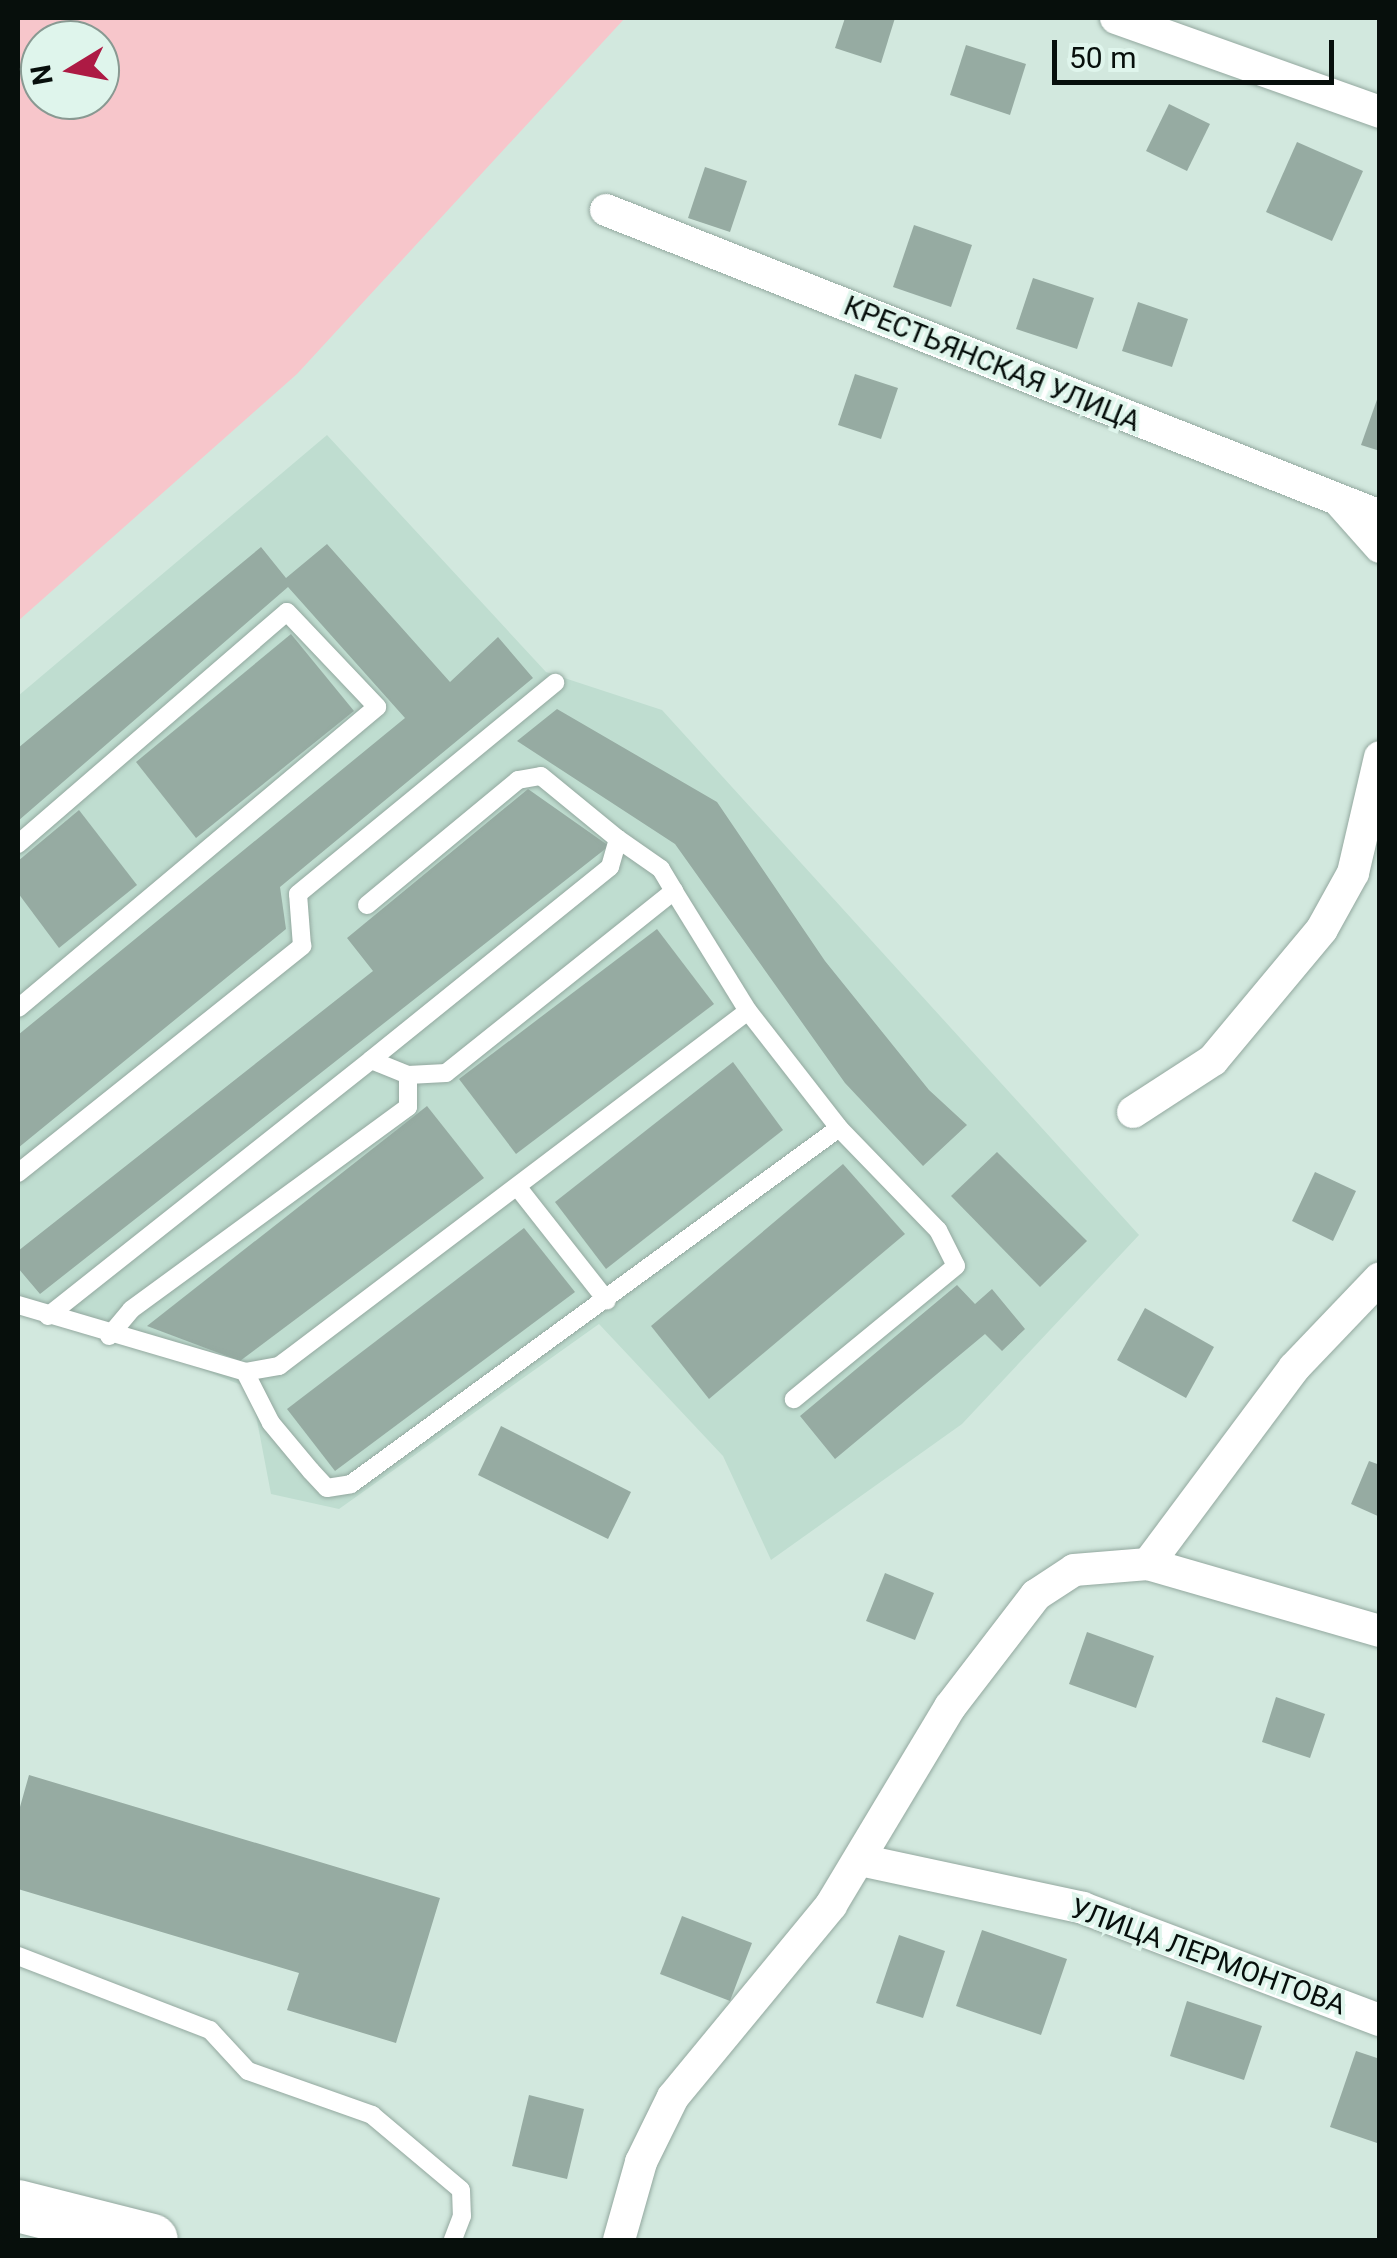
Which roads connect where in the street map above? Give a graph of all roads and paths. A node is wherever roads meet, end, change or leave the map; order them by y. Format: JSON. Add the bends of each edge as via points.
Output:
{"nodes":[{"id":1,"x":1116,"y":18,"type":"edge"},
{"id":2,"x":1380,"y":112,"type":"edge"},
{"id":3,"x":606,"y":210,"type":"dead end"},
{"id":4,"x":1341,"y":504,"type":"junction"},
{"id":5,"x":1380,"y":516,"type":"edge"},
{"id":6,"x":1380,"y":547,"type":"edge"},
{"id":7,"x":555,"y":683,"type":"dead end"},
{"id":8,"x":1380,"y":758,"type":"edge"},
{"id":9,"x":618,"y":840,"type":"junction"},
{"id":10,"x":18,"y":844,"type":"edge"},
{"id":11,"x":1366,"y":878,"type":"edge"},
{"id":12,"x":674,"y":892,"type":"junction"},
{"id":13,"x":367,"y":905,"type":"dead end"},
{"id":14,"x":18,"y":1008,"type":"edge"},
{"id":15,"x":748,"y":1011,"type":"junction"},
{"id":16,"x":371,"y":1060,"type":"junction"},
{"id":17,"x":408,"y":1076,"type":"junction"},
{"id":18,"x":1134,"y":1112,"type":"dead end"},
{"id":19,"x":839,"y":1128,"type":"junction"},
{"id":20,"x":18,"y":1172,"type":"edge"},
{"id":21,"x":519,"y":1188,"type":"junction"},
{"id":22,"x":1380,"y":1278,"type":"edge"},
{"id":23,"x":607,"y":1301,"type":"junction"},
{"id":24,"x":18,"y":1305,"type":"edge"},
{"id":25,"x":48,"y":1316,"type":"junction"},
{"id":26,"x":109,"y":1336,"type":"junction"},
{"id":27,"x":245,"y":1372,"type":"junction"},
{"id":28,"x":794,"y":1399,"type":"dead end"},
{"id":29,"x":1148,"y":1564,"type":"junction"},
{"id":30,"x":1380,"y":1631,"type":"edge"},
{"id":31,"x":860,"y":1860,"type":"junction"},
{"id":32,"x":18,"y":1956,"type":"edge"},
{"id":33,"x":1380,"y":2020,"type":"edge"},
{"id":34,"x":18,"y":2206,"type":"edge"},
{"id":35,"x":152,"y":2240,"type":"edge"},
{"id":36,"x":454,"y":2240,"type":"edge"},
{"id":37,"x":619,"y":2240,"type":"edge"}],
"edges":[{"from":1,"to":2,"type":"street"},
{"from":3,"to":4,"type":"street","name":"КРЕСТЬЯНСКАЯ УЛИЦА"},
{"from":4,"to":5,"type":"street","name":"КРЕСТЬЯНСКАЯ УЛИЦА"},
{"from":4,"to":6,"type":"street"},
{"from":7,"to":20,"type":"lane","via":[[298,894],[302,946]]},
{"from":8,"to":11,"type":"street"},
{"from":9,"to":12,"type":"lane","via":[[661,870]]},
{"from":9,"to":13,"type":"lane","via":[[541,776],[518,780]]},
{"from":9,"to":16,"type":"lane","via":[[610,868]]},
{"from":10,"to":14,"type":"lane","via":[[288,612],[377,707]]},
{"from":11,"to":18,"type":"street","via":[[1212,1060]]},
{"from":12,"to":15,"type":"lane"},
{"from":12,"to":17,"type":"lane","via":[[446,1074]]},
{"from":15,"to":19,"type":"lane"},
{"from":15,"to":21,"type":"lane"},
{"from":16,"to":17,"type":"lane"},
{"from":16,"to":25,"type":"lane"},
{"from":17,"to":26,"type":"lane","via":[[408,1107],[131,1310]]},
{"from":19,"to":23,"type":"lane"},
{"from":19,"to":28,"type":"lane","via":[[938,1230],[956,1266]]},
{"from":21,"to":23,"type":"lane"},
{"from":21,"to":27,"type":"lane","via":[[279,1366]]},
{"from":22,"to":29,"type":"street","via":[[1294,1368]]},
{"from":23,"to":27,"type":"lane","via":[[351,1484],[328,1488],[311,1471],[272,1422]]},
{"from":24,"to":25,"type":"lane"},
{"from":25,"to":26,"type":"lane"},
{"from":26,"to":27,"type":"lane"},
{"from":29,"to":30,"type":"street"},
{"from":29,"to":31,"type":"street","via":[[1074,1570],[1036,1595],[950,1707]]},
{"from":31,"to":33,"type":"street","name":"УЛИЦА ЛЕРМОНТОВА","via":[[1083,1908]]},
{"from":31,"to":37,"type":"street","via":[[673,2097],[641,2162]]},
{"from":32,"to":36,"type":"lane","via":[[210,2030],[248,2071],[372,2115],[461,2190]]},
{"from":34,"to":35,"type":"main road"}]}
